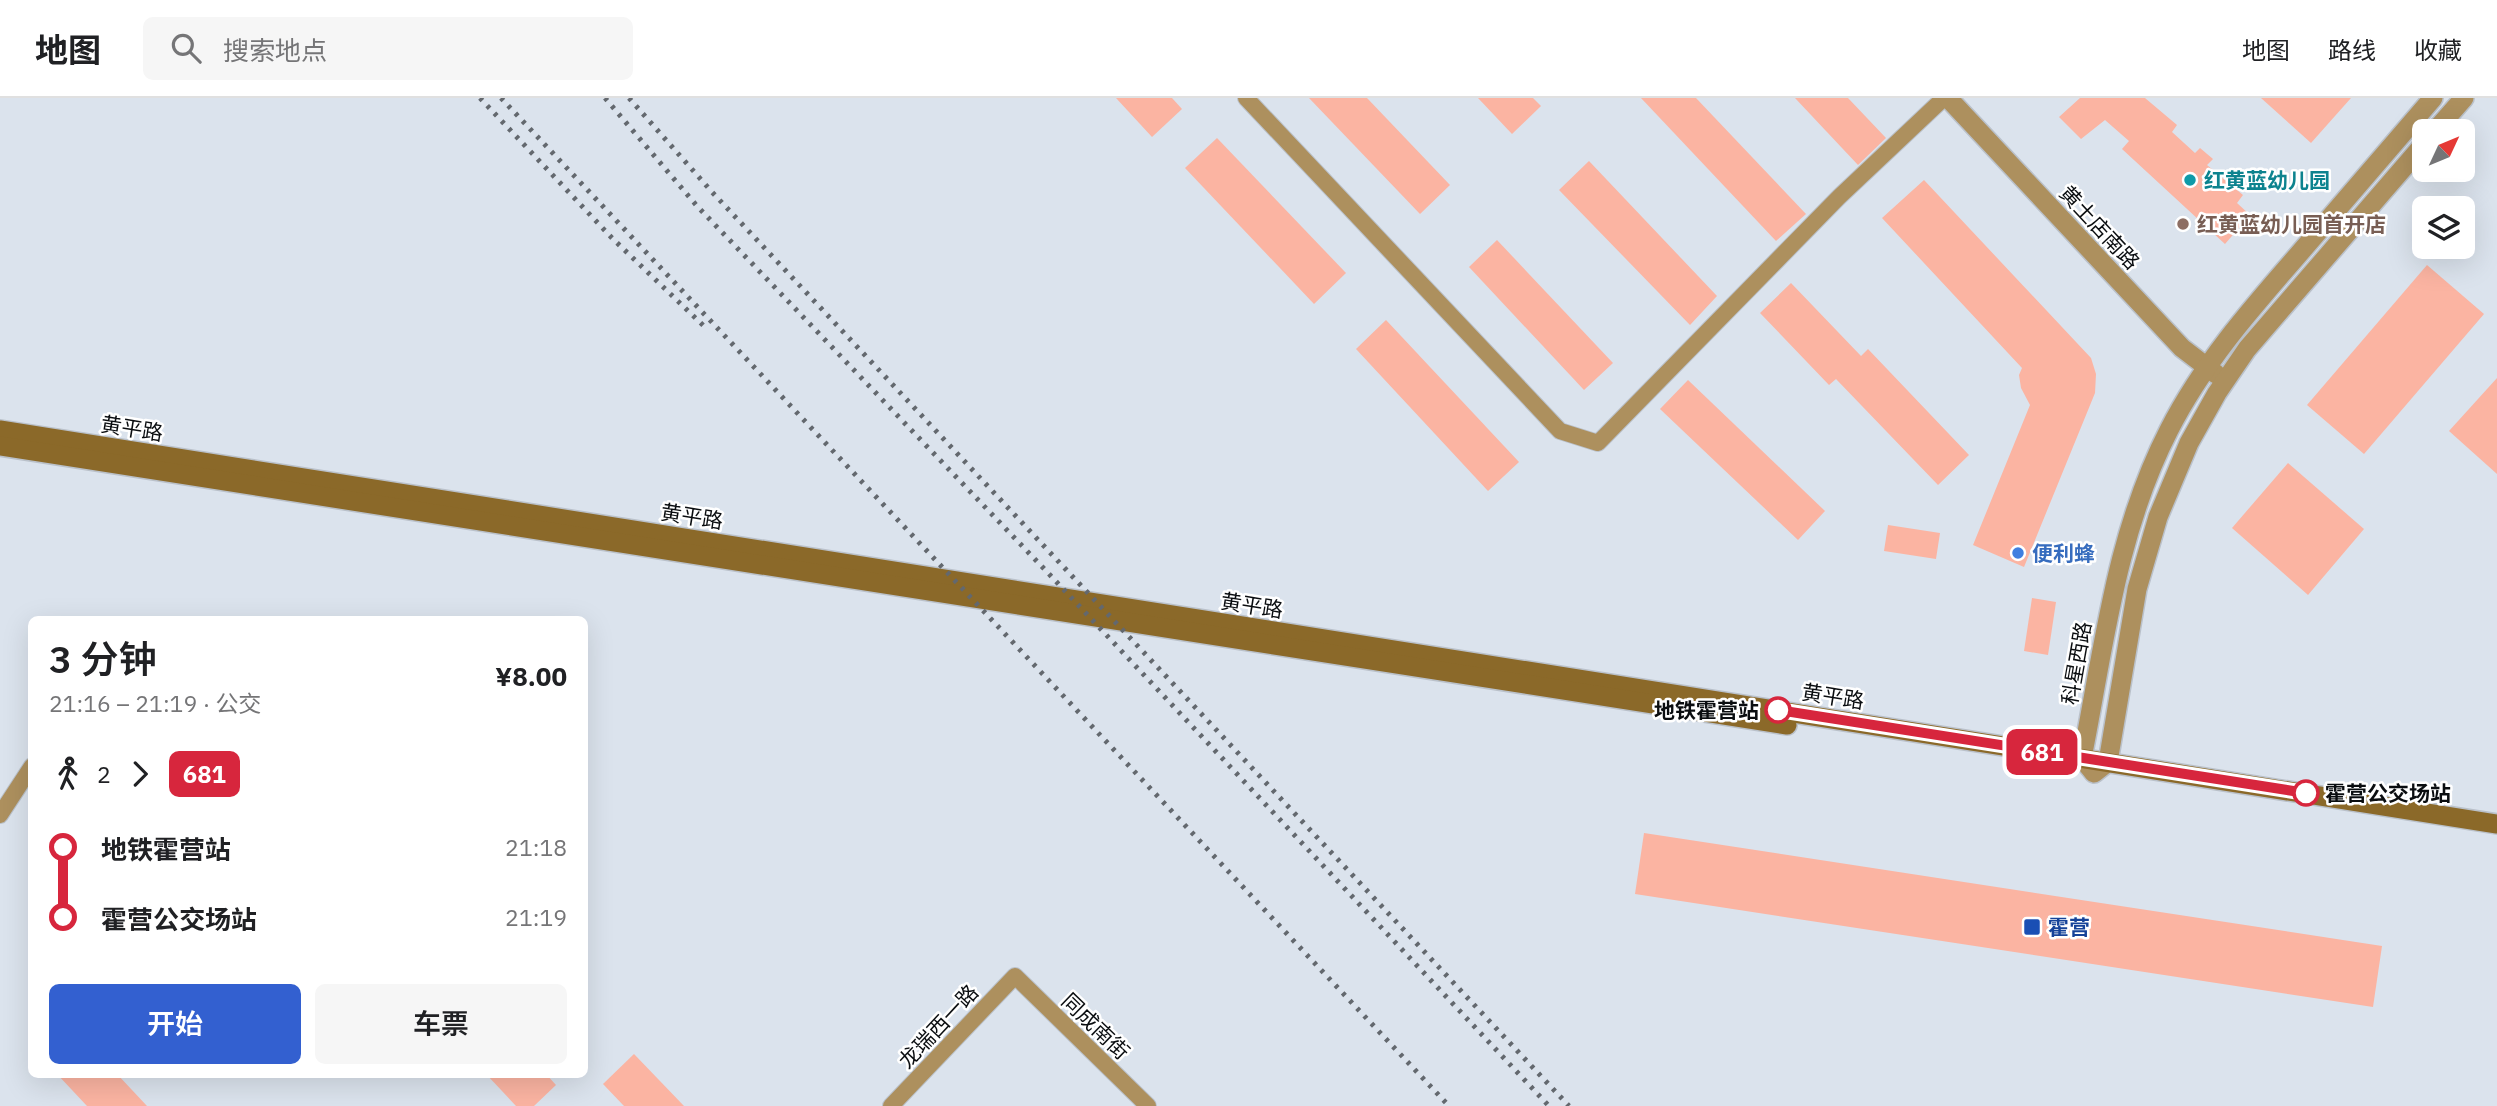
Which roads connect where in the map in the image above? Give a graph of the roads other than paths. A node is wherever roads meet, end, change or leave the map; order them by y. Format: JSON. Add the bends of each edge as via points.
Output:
{"nodes":[{"id":1,"x":1246,"y":98,"type":"edge"},
{"id":2,"x":1946,"y":98,"type":"edge"},
{"id":3,"x":2433,"y":98,"type":"edge"},
{"id":4,"x":2464,"y":98,"type":"edge"},
{"id":5,"x":2446,"y":119,"type":"edge"},
{"id":6,"x":2412,"y":158,"type":"edge"},
{"id":7,"x":2207,"y":367,"type":"junction"},
{"id":8,"x":2226,"y":379,"type":"junction"},
{"id":9,"x":0,"y":430,"type":"edge"},
{"id":10,"x":0,"y":446,"type":"edge"},
{"id":11,"x":2095,"y":765,"type":"junction"},
{"id":12,"x":28,"y":772,"type":"edge"},
{"id":13,"x":0,"y":815,"type":"edge"},
{"id":14,"x":2497,"y":824,"type":"edge"},
{"id":15,"x":2497,"y":836,"type":"edge"},
{"id":16,"x":1015,"y":976,"type":"joint"},
{"id":17,"x":891,"y":1106,"type":"edge"},
{"id":18,"x":1148,"y":1106,"type":"edge"}],
"edges":[{"from":1,"to":2,"type":"street","via":[[1560,431],[1598,443],[1839,197]]},
{"from":2,"to":7,"type":"street","name":"黄土店南路","via":[[2182,348]]},
{"from":3,"to":7,"type":"street","name":"科星西路","via":[[2243,318]]},
{"from":4,"to":5,"type":"street"},
{"from":6,"to":8,"type":"street","via":[[2260,333]]},
{"from":7,"to":8,"type":"street","name":"黄土店南路"},
{"from":7,"to":11,"type":"street","name":"科星西路","via":[[2169,430],[2136,509],[2115,582]]},
{"from":8,"to":11,"type":"street","via":[[2179,464],[2158,517]]},
{"from":9,"to":11,"type":"main road","name":"黄平路"},
{"from":10,"to":11,"type":"main road","name":"黄平路"},
{"from":11,"to":14,"type":"main road","name":"黄平路"},
{"from":11,"to":15,"type":"main road","name":"黄平路"},
{"from":12,"to":13,"type":"street"},
{"from":16,"to":17,"type":"street","name":"龙瑞西一路"},
{"from":16,"to":18,"type":"street","name":"同成南街"}]}
